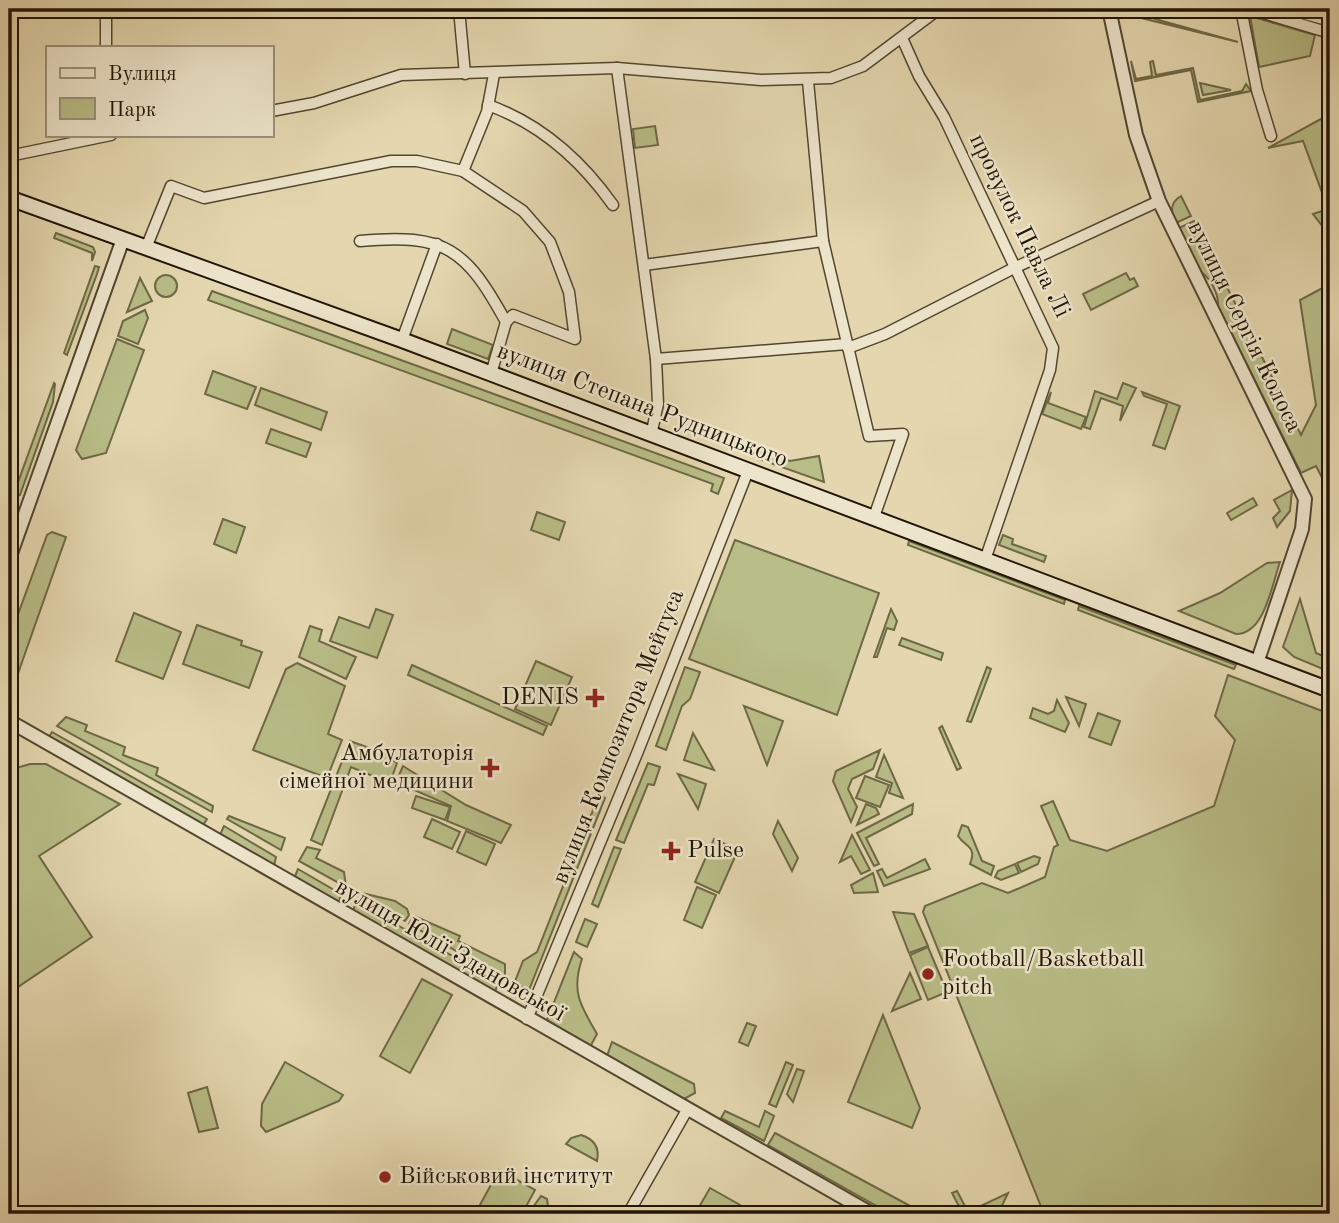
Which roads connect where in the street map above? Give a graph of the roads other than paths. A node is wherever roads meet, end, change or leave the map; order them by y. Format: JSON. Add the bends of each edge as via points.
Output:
{"nodes":[{"id":1,"x":106,"y":9,"type":"edge"},
{"id":2,"x":459,"y":9,"type":"edge"},
{"id":3,"x":939,"y":9,"type":"edge"},
{"id":4,"x":1109,"y":9,"type":"edge"},
{"id":5,"x":1241,"y":9,"type":"edge"},
{"id":6,"x":1250,"y":9,"type":"edge"},
{"id":7,"x":1287,"y":9,"type":"edge"},
{"id":8,"x":924,"y":14,"type":"edge"},
{"id":9,"x":1323,"y":16,"type":"edge"},
{"id":10,"x":1330,"y":33,"type":"edge"},
{"id":11,"x":902,"y":38,"type":"junction"},
{"id":12,"x":107,"y":46,"type":"edge"},
{"id":13,"x":617,"y":68,"type":"junction"},
{"id":14,"x":465,"y":74,"type":"junction"},
{"id":15,"x":494,"y":74,"type":"junction"},
{"id":16,"x":808,"y":80,"type":"junction"},
{"id":17,"x":488,"y":106,"type":"junction"},
{"id":18,"x":273,"y":111,"type":"edge"},
{"id":19,"x":104,"y":136,"type":"edge"},
{"id":20,"x":1271,"y":136,"type":"dead end"},
{"id":21,"x":9,"y":156,"type":"edge"},
{"id":22,"x":463,"y":171,"type":"junction"},
{"id":23,"x":9,"y":198,"type":"edge"},
{"id":24,"x":1156,"y":203,"type":"junction"},
{"id":25,"x":613,"y":205,"type":"dead end"},
{"id":26,"x":124,"y":239,"type":"junction"},
{"id":27,"x":360,"y":241,"type":"dead end"},
{"id":28,"x":823,"y":241,"type":"junction"},
{"id":29,"x":437,"y":244,"type":"junction"},
{"id":30,"x":146,"y":248,"type":"junction"},
{"id":31,"x":644,"y":265,"type":"junction"},
{"id":32,"x":1014,"y":268,"type":"junction"},
{"id":33,"x":506,"y":323,"type":"junction"},
{"id":34,"x":402,"y":340,"type":"junction"},
{"id":35,"x":847,"y":346,"type":"junction"},
{"id":36,"x":656,"y":359,"type":"junction"},
{"id":37,"x":491,"y":374,"type":"junction"},
{"id":38,"x":651,"y":435,"type":"junction"},
{"id":39,"x":748,"y":471,"type":"junction"},
{"id":40,"x":876,"y":512,"type":"junction"},
{"id":41,"x":9,"y":559,"type":"edge"},
{"id":42,"x":985,"y":560,"type":"junction"},
{"id":43,"x":1258,"y":660,"type":"junction"},
{"id":44,"x":1330,"y":690,"type":"edge"},
{"id":45,"x":9,"y":721,"type":"edge"},
{"id":46,"x":527,"y":1019,"type":"junction"},
{"id":47,"x":687,"y":1110,"type":"junction"},
{"id":48,"x":628,"y":1214,"type":"edge"},
{"id":49,"x":872,"y":1214,"type":"edge"}],
"edges":[{"from":1,"to":12,"type":"street"},
{"from":2,"to":14,"type":"street"},
{"from":3,"to":8,"type":"street"},
{"from":4,"to":24,"type":"street","name":"вулиця Сергія Колоса"},
{"from":5,"to":20,"type":"street"},
{"from":6,"to":10,"type":"street"},
{"from":7,"to":9,"type":"street"},
{"from":8,"to":11,"type":"street"},
{"from":11,"to":16,"type":"street","via":[[852,72]]},
{"from":11,"to":32,"type":"street","name":"провулок Павла Лі"},
{"from":13,"to":15,"type":"street"},
{"from":13,"to":16,"type":"street"},
{"from":13,"to":31,"type":"street"},
{"from":14,"to":15,"type":"street"},
{"from":14,"to":18,"type":"street","via":[[401,75],[314,103]]},
{"from":15,"to":17,"type":"street"},
{"from":16,"to":28,"type":"street"},
{"from":17,"to":22,"type":"street"},
{"from":17,"to":25,"type":"street","via":[[522,120],[564,148]]},
{"from":19,"to":21,"type":"street"},
{"from":22,"to":30,"type":"street","via":[[417,161],[391,161],[204,198],[170,186]]},
{"from":22,"to":33,"type":"street","via":[[523,211],[550,242],[569,292],[575,339],[513,315]]},
{"from":23,"to":26,"type":"main road","name":"вулиця Степана Рудницького"},
{"from":24,"to":32,"type":"street"},
{"from":24,"to":43,"type":"street","name":"вулиця Сергія Колоса","via":[[1305,500],[1303,526]]},
{"from":26,"to":30,"type":"main road","name":"вулиця Степана Рудницького"},
{"from":26,"to":41,"type":"street"},
{"from":27,"to":29,"type":"street","via":[[406,238]]},
{"from":28,"to":31,"type":"street"},
{"from":28,"to":35,"type":"street"},
{"from":29,"to":33,"type":"street","via":[[476,271]]},
{"from":29,"to":34,"type":"street"},
{"from":30,"to":34,"type":"main road","name":"вулиця Степана Рудницького"},
{"from":31,"to":36,"type":"street"},
{"from":32,"to":35,"type":"street","via":[[896,329]]},
{"from":32,"to":42,"type":"street","name":"провулок Павла Лі","via":[[1053,352]]},
{"from":33,"to":37,"type":"street"},
{"from":34,"to":37,"type":"main road","name":"вулиця Степана Рудницького"},
{"from":35,"to":36,"type":"street"},
{"from":35,"to":40,"type":"street","via":[[869,436],[903,434]]},
{"from":36,"to":38,"type":"street","via":[[658,404]]},
{"from":37,"to":38,"type":"main road","name":"вулиця Степана Рудницького"},
{"from":38,"to":39,"type":"main road","name":"вулиця Степана Рудницького"},
{"from":39,"to":40,"type":"main road","name":"вулиця Степана Рудницького"},
{"from":39,"to":46,"type":"street","name":"вулиця Композитора Мейтуса"},
{"from":40,"to":42,"type":"main road","name":"вулиця Степана Рудницького"},
{"from":42,"to":43,"type":"main road","name":"вулиця Степана Рудницького"},
{"from":43,"to":44,"type":"main road","name":"вулиця Степана Рудницького"},
{"from":45,"to":46,"type":"street","name":"вулиця Юлії Здановської"},
{"from":46,"to":47,"type":"street","name":"вулиця Юлії Здановської"},
{"from":47,"to":48,"type":"street"},
{"from":47,"to":49,"type":"street","name":"вулиця Юлії Здановської"}]}
